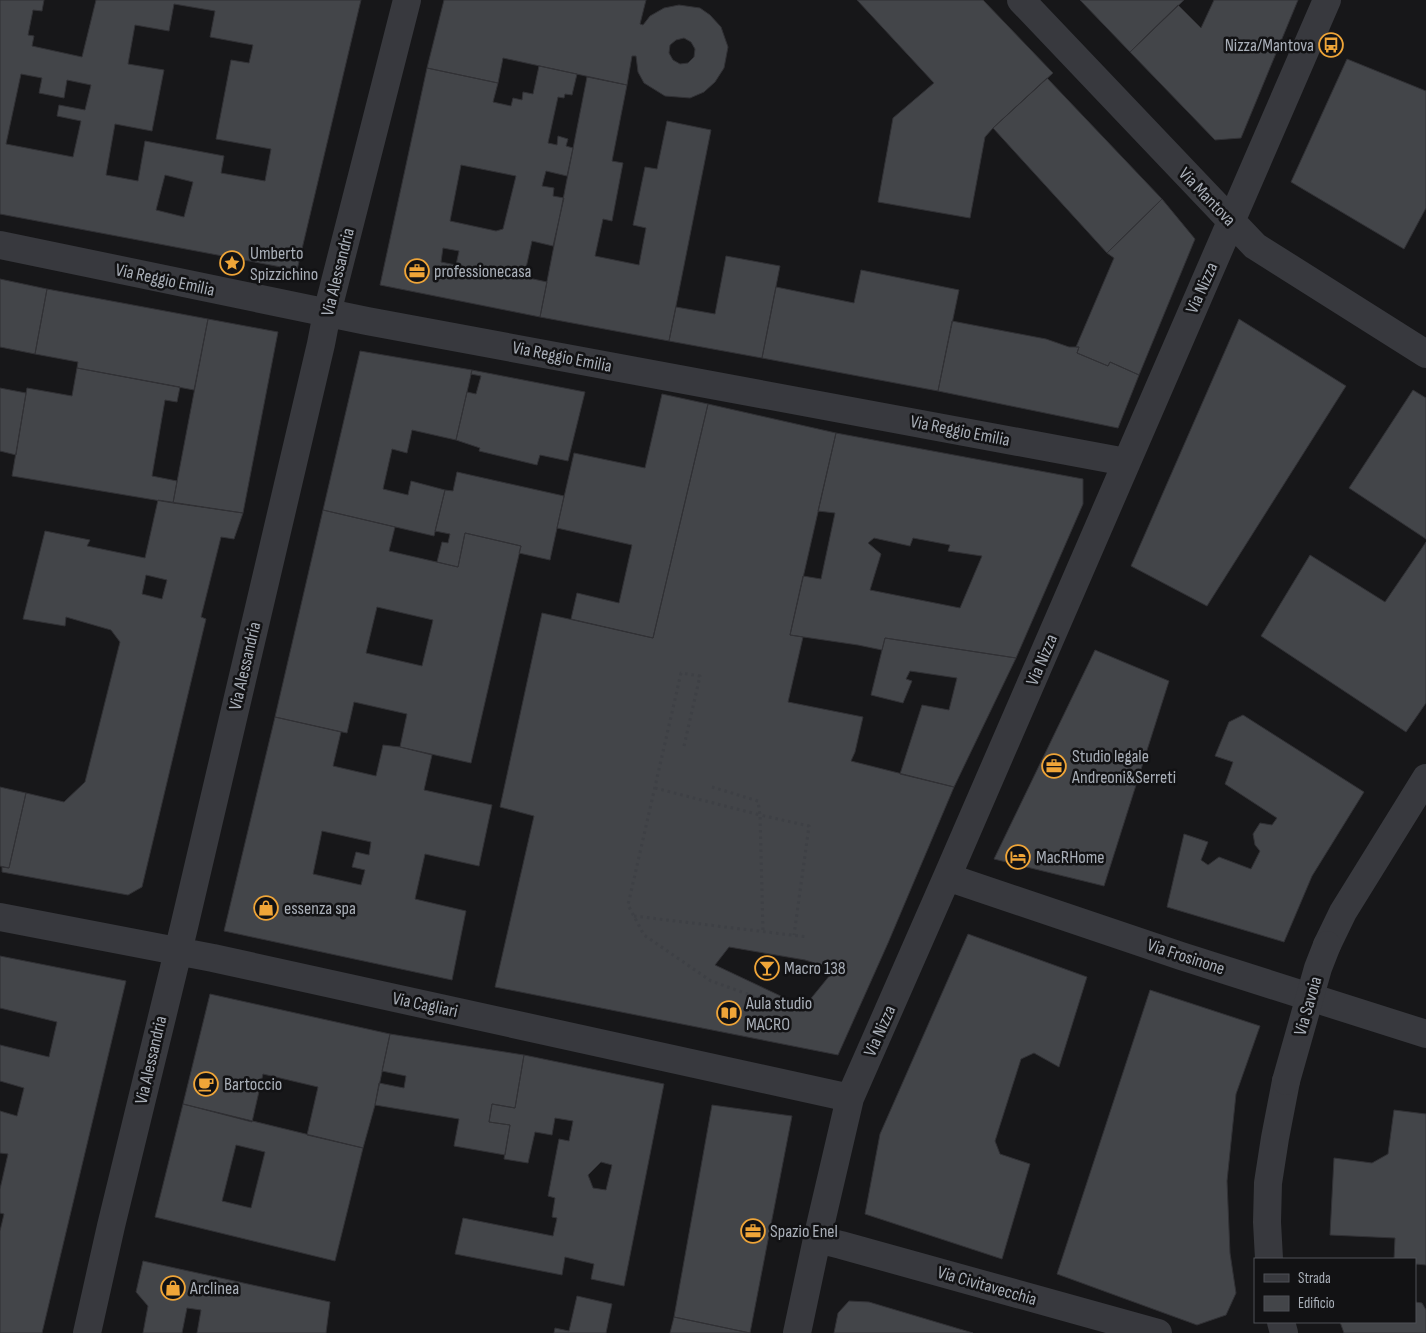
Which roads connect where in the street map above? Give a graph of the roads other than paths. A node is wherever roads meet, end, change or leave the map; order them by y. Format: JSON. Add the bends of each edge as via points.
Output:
{"nodes":[{"id":1,"x":407,"y":0,"type":"edge"},
{"id":2,"x":1021,"y":0,"type":"edge"},
{"id":3,"x":1327,"y":0,"type":"edge"},
{"id":4,"x":1232,"y":222,"type":"junction"},
{"id":5,"x":0,"y":245,"type":"edge"},
{"id":6,"x":327,"y":314,"type":"junction"},
{"id":7,"x":1426,"y":354,"type":"edge"},
{"id":8,"x":1126,"y":462,"type":"junction"},
{"id":9,"x":1426,"y":778,"type":"edge"},
{"id":10,"x":947,"y":877,"type":"junction"},
{"id":11,"x":0,"y":917,"type":"edge"},
{"id":12,"x":177,"y":951,"type":"junction"},
{"id":13,"x":1426,"y":1034,"type":"edge"},
{"id":14,"x":850,"y":1098,"type":"junction"},
{"id":15,"x":817,"y":1239,"type":"junction"},
{"id":16,"x":1269,"y":1258,"type":"edge"},
{"id":17,"x":87,"y":1333,"type":"edge"},
{"id":18,"x":797,"y":1333,"type":"edge"},
{"id":19,"x":1158,"y":1333,"type":"edge"}],
"edges":[{"from":1,"to":6,"type":"street","name":"Via Alessandria"},
{"from":2,"to":4,"type":"street","name":"Via Mantova"},
{"from":3,"to":4,"type":"street","name":"Via Nizza"},
{"from":4,"to":7,"type":"street","name":"Via Mantova","via":[[1255,246]]},
{"from":4,"to":8,"type":"street","name":"Via Nizza"},
{"from":5,"to":6,"type":"street","name":"Via Reggio Emilia"},
{"from":6,"to":8,"type":"street","name":"Via Reggio Emilia"},
{"from":6,"to":12,"type":"street","name":"Via Alessandria"},
{"from":8,"to":10,"type":"street","name":"Via Nizza"},
{"from":9,"to":16,"type":"street","name":"Via Savoia","bridge":true,"via":[[1343,912],[1318,968],[1286,1081],[1275,1138],[1268,1183]]},
{"from":10,"to":13,"type":"street","name":"Via Frosinone"},
{"from":10,"to":14,"type":"street","name":"Via Nizza"},
{"from":11,"to":12,"type":"street","name":"Via Cagliari"},
{"from":12,"to":14,"type":"street","name":"Via Cagliari"},
{"from":12,"to":17,"type":"street","name":"Via Alessandria"},
{"from":14,"to":15,"type":"street","name":"Via Nizza"},
{"from":15,"to":18,"type":"street","name":"Via Nizza"},
{"from":15,"to":19,"type":"street","name":"Via Civitavecchia"}]}
